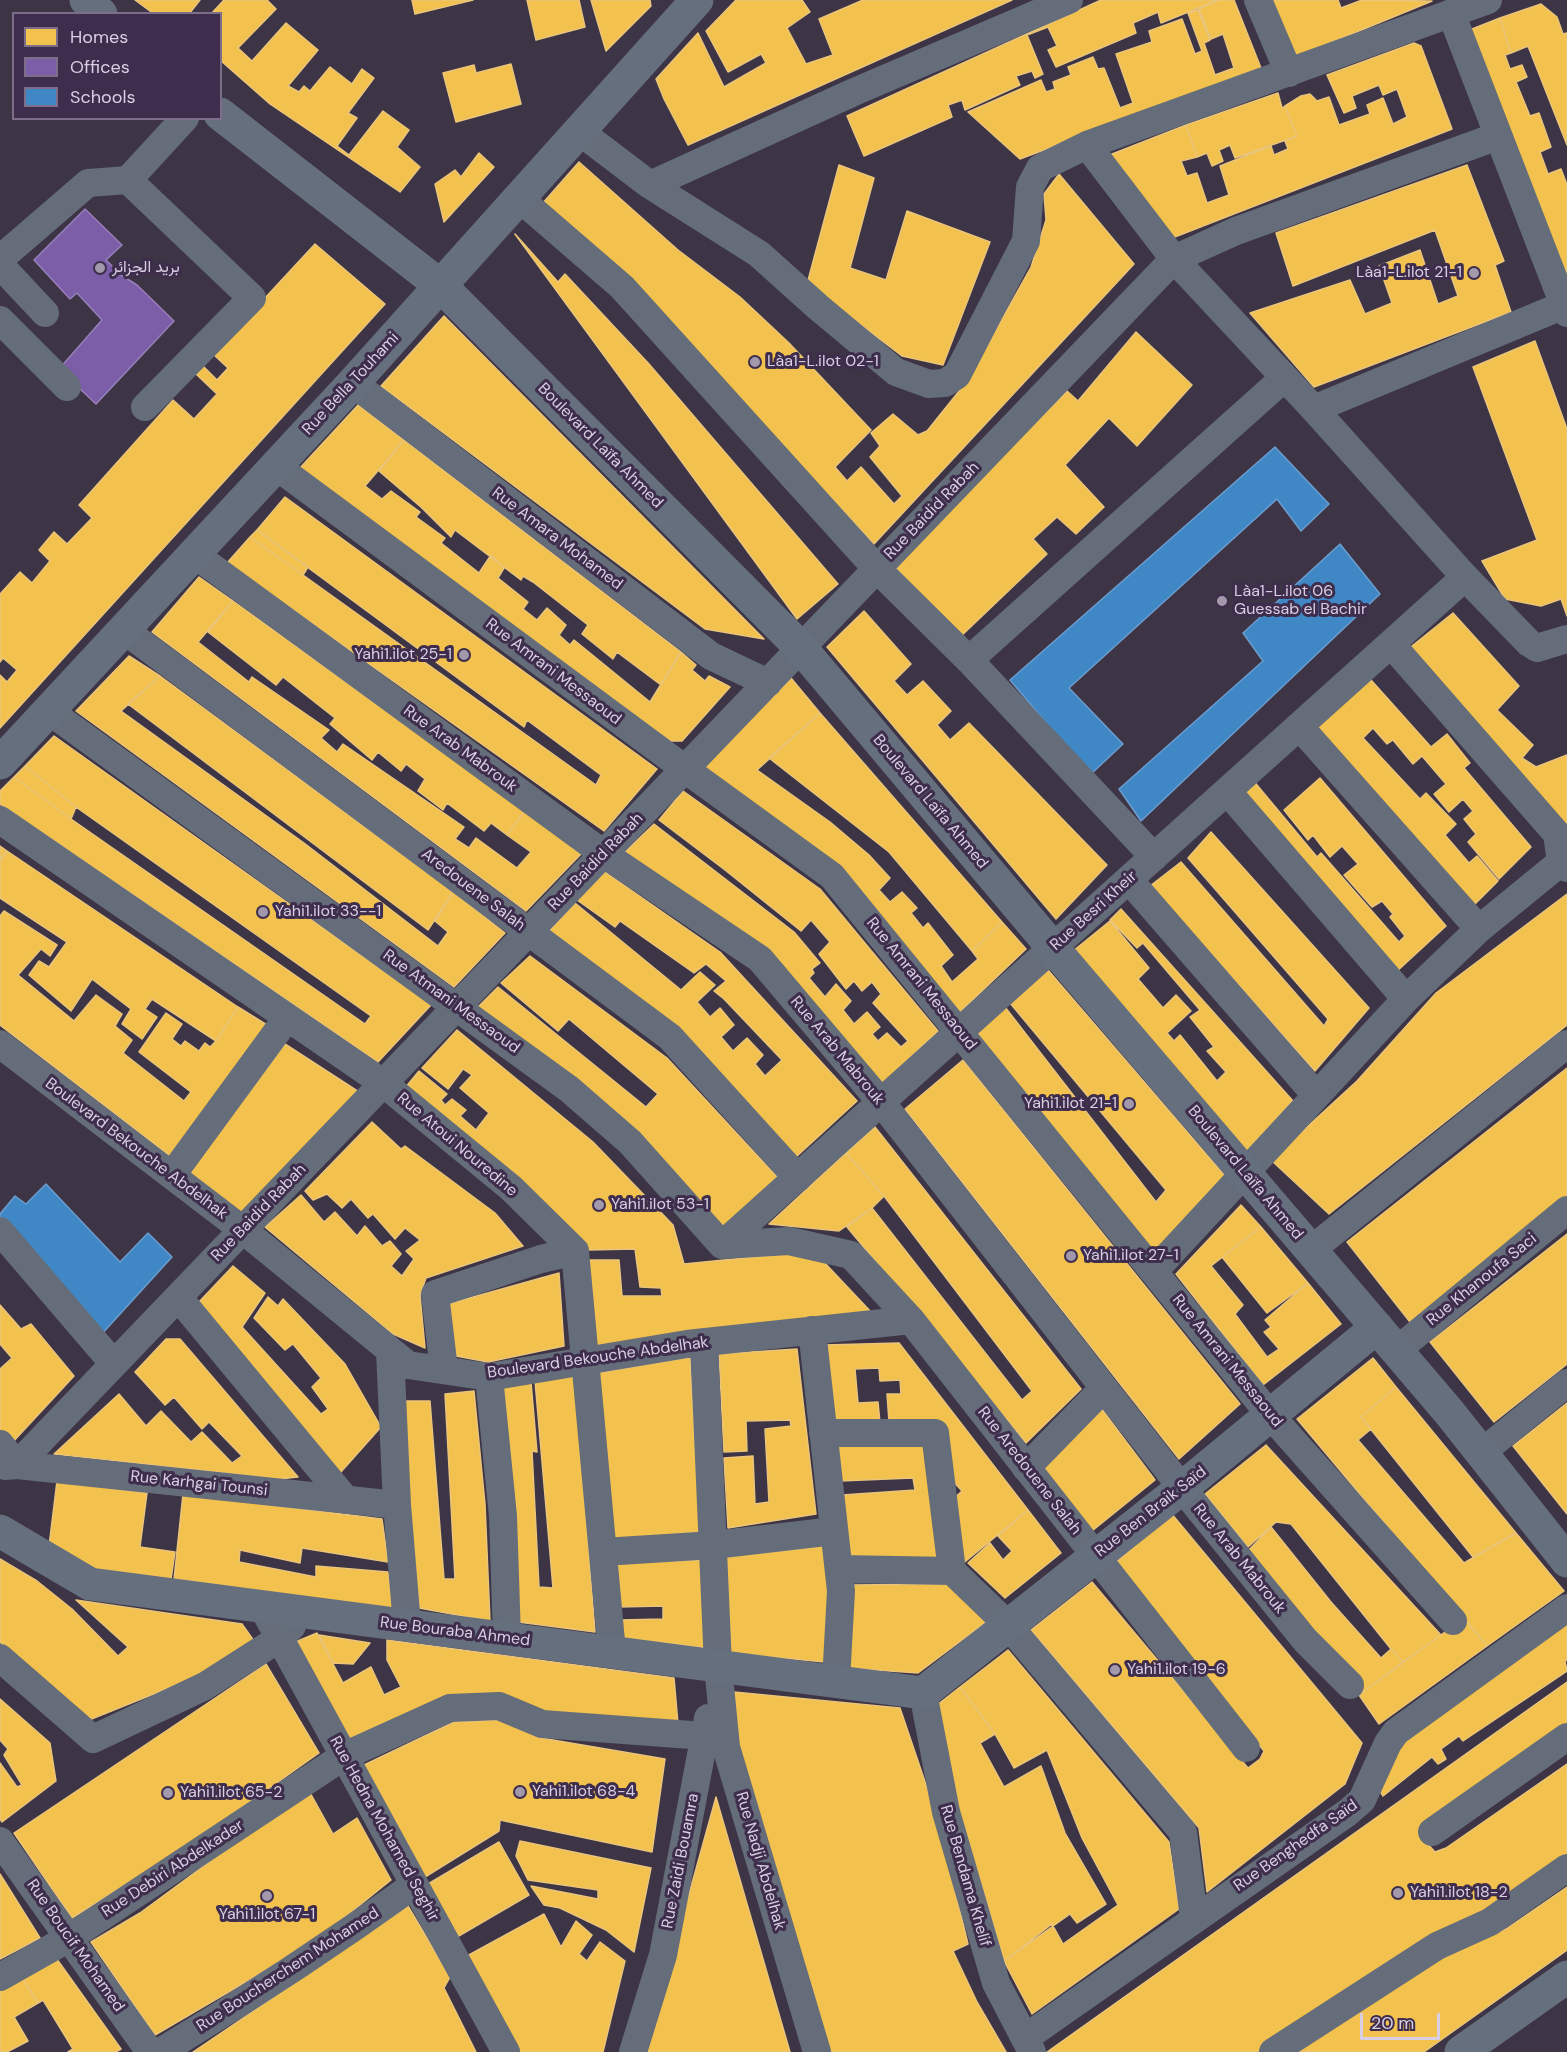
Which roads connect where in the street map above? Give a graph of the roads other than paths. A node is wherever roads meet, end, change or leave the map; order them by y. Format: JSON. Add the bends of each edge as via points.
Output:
{"nodes":[{"id":1,"x":86,"y":0,"type":"edge"},
{"id":2,"x":697,"y":0,"type":"edge"},
{"id":3,"x":1258,"y":0,"type":"edge"},
{"id":4,"x":1488,"y":0,"type":"edge"},
{"id":5,"x":1066,"y":1,"type":"edge"},
{"id":6,"x":1455,"y":8,"type":"edge"},
{"id":7,"x":99,"y":12,"type":"edge"},
{"id":8,"x":1289,"y":73,"type":"junction"},
{"id":9,"x":222,"y":116,"type":"edge"},
{"id":10,"x":183,"y":120,"type":"edge"},
{"id":11,"x":579,"y":131,"type":"junction"},
{"id":12,"x":1498,"y":136,"type":"junction"},
{"id":13,"x":1087,"y":145,"type":"junction"},
{"id":14,"x":128,"y":180,"type":"junction"},
{"id":15,"x":650,"y":185,"type":"junction"},
{"id":16,"x":519,"y":198,"type":"junction"},
{"id":17,"x":0,"y":259,"type":"edge"},
{"id":18,"x":1174,"y":259,"type":"junction"},
{"id":19,"x":0,"y":265,"type":"edge"},
{"id":20,"x":441,"y":286,"type":"junction"},
{"id":21,"x":1565,"y":309,"type":"edge"},
{"id":22,"x":45,"y":313,"type":"dead end"},
{"id":23,"x":0,"y":320,"type":"edge"},
{"id":24,"x":1284,"y":378,"type":"junction"},
{"id":25,"x":353,"y":383,"type":"junction"},
{"id":26,"x":68,"y":387,"type":"dead end"},
{"id":27,"x":145,"y":406,"type":"dead end"},
{"id":28,"x":1314,"y":409,"type":"junction"},
{"id":29,"x":276,"y":466,"type":"junction"},
{"id":30,"x":194,"y":554,"type":"junction"},
{"id":31,"x":877,"y":569,"type":"junction"},
{"id":32,"x":1465,"y":577,"type":"junction"},
{"id":33,"x":124,"y":630,"type":"junction"},
{"id":34,"x":1567,"y":639,"type":"edge"},
{"id":35,"x":1391,"y":644,"type":"junction"},
{"id":36,"x":801,"y":648,"type":"junction"},
{"id":37,"x":969,"y":660,"type":"junction"},
{"id":38,"x":768,"y":683,"type":"junction"},
{"id":39,"x":48,"y":711,"type":"junction"},
{"id":40,"x":1299,"y":726,"type":"junction"},
{"id":41,"x":0,"y":763,"type":"edge"},
{"id":42,"x":685,"y":770,"type":"junction"},
{"id":43,"x":1227,"y":791,"type":"junction"},
{"id":44,"x":0,"y":820,"type":"edge"},
{"id":45,"x":604,"y":854,"type":"junction"},
{"id":46,"x":1154,"y":858,"type":"junction"},
{"id":47,"x":1565,"y":863,"type":"edge"},
{"id":48,"x":1129,"y":880,"type":"junction"},
{"id":49,"x":1479,"y":929,"type":"junction"},
{"id":50,"x":529,"y":932,"type":"junction"},
{"id":51,"x":1053,"y":948,"type":"junction"},
{"id":52,"x":1406,"y":999,"type":"junction"},
{"id":53,"x":457,"y":1006,"type":"junction"},
{"id":54,"x":287,"y":1018,"type":"junction"},
{"id":55,"x":960,"y":1032,"type":"junction"},
{"id":56,"x":0,"y":1044,"type":"edge"},
{"id":57,"x":1567,"y":1044,"type":"edge"},
{"id":58,"x":383,"y":1083,"type":"junction"},
{"id":59,"x":1316,"y":1095,"type":"junction"},
{"id":60,"x":881,"y":1102,"type":"junction"},
{"id":61,"x":1244,"y":1172,"type":"junction"},
{"id":62,"x":172,"y":1175,"type":"junction"},
{"id":63,"x":798,"y":1178,"type":"junction"},
{"id":64,"x":1567,"y":1210,"type":"edge"},
{"id":65,"x":243,"y":1230,"type":"junction"},
{"id":66,"x":0,"y":1231,"type":"edge"},
{"id":67,"x":722,"y":1245,"type":"junction"},
{"id":68,"x":1311,"y":1250,"type":"junction"},
{"id":69,"x":575,"y":1251,"type":"junction"},
{"id":70,"x":1154,"y":1271,"type":"junction"},
{"id":71,"x":178,"y":1297,"type":"junction"},
{"id":72,"x":911,"y":1320,"type":"junction"},
{"id":73,"x":812,"y":1330,"type":"junction"},
{"id":74,"x":1386,"y":1339,"type":"junction"},
{"id":75,"x":704,"y":1342,"type":"junction"},
{"id":76,"x":390,"y":1351,"type":"junction"},
{"id":77,"x":584,"y":1359,"type":"junction"},
{"id":78,"x":114,"y":1364,"type":"junction"},
{"id":79,"x":444,"y":1370,"type":"junction"},
{"id":80,"x":489,"y":1377,"type":"junction"},
{"id":81,"x":1567,"y":1383,"type":"edge"},
{"id":82,"x":1104,"y":1388,"type":"junction"},
{"id":83,"x":1271,"y":1416,"type":"junction"},
{"id":84,"x":823,"y":1433,"type":"junction"},
{"id":85,"x":1481,"y":1453,"type":"junction"},
{"id":86,"x":6,"y":1459,"type":"edge"},
{"id":87,"x":1026,"y":1468,"type":"junction"},
{"id":88,"x":1182,"y":1488,"type":"junction"},
{"id":89,"x":346,"y":1500,"type":"junction"},
{"id":90,"x":397,"y":1505,"type":"junction"},
{"id":91,"x":0,"y":1531,"type":"edge"},
{"id":92,"x":834,"y":1531,"type":"junction"},
{"id":93,"x":714,"y":1545,"type":"junction"},
{"id":94,"x":603,"y":1552,"type":"junction"},
{"id":95,"x":1565,"y":1556,"type":"edge"},
{"id":96,"x":1095,"y":1557,"type":"junction"},
{"id":97,"x":838,"y":1569,"type":"junction"},
{"id":98,"x":952,"y":1571,"type":"junction"},
{"id":99,"x":262,"y":1606,"type":"junction"},
{"id":100,"x":1567,"y":1608,"type":"edge"},
{"id":101,"x":307,"y":1612,"type":"junction"},
{"id":102,"x":1453,"y":1622,"type":"dead end"},
{"id":103,"x":407,"y":1625,"type":"junction"},
{"id":104,"x":1008,"y":1625,"type":"junction"},
{"id":105,"x":279,"y":1638,"type":"junction"},
{"id":106,"x":507,"y":1638,"type":"junction"},
{"id":107,"x":612,"y":1652,"type":"junction"},
{"id":108,"x":0,"y":1658,"type":"edge"},
{"id":109,"x":718,"y":1666,"type":"junction"},
{"id":110,"x":836,"y":1681,"type":"junction"},
{"id":111,"x":1350,"y":1685,"type":"dead end"},
{"id":112,"x":923,"y":1693,"type":"junction"},
{"id":113,"x":705,"y":1736,"type":"junction"},
{"id":114,"x":1567,"y":1737,"type":"edge"},
{"id":115,"x":1246,"y":1748,"type":"dead end"},
{"id":116,"x":344,"y":1756,"type":"junction"},
{"id":117,"x":1432,"y":1832,"type":"dead end"},
{"id":118,"x":0,"y":1840,"type":"edge"},
{"id":119,"x":1567,"y":1868,"type":"edge"},
{"id":120,"x":414,"y":1885,"type":"junction"},
{"id":121,"x":1194,"y":1918,"type":"junction"},
{"id":122,"x":69,"y":1938,"type":"junction"},
{"id":123,"x":0,"y":1977,"type":"edge"},
{"id":124,"x":1567,"y":1977,"type":"edge"},
{"id":125,"x":1028,"y":2045,"type":"edge"},
{"id":126,"x":150,"y":2052,"type":"edge"},
{"id":127,"x":160,"y":2052,"type":"edge"},
{"id":128,"x":506,"y":2052,"type":"edge"},
{"id":129,"x":633,"y":2052,"type":"edge"},
{"id":130,"x":818,"y":2052,"type":"edge"},
{"id":131,"x":1273,"y":2052,"type":"edge"},
{"id":132,"x":1461,"y":2052,"type":"edge"}],
"edges":[{"from":1,"to":7,"type":"street"},
{"from":2,"to":11,"type":"street","name":"Rue Bella Touhami"},
{"from":3,"to":8,"type":"street"},
{"from":4,"to":6,"type":"street"},
{"from":5,"to":15,"type":"street"},
{"from":6,"to":8,"type":"street"},
{"from":6,"to":12,"type":"street"},
{"from":8,"to":13,"type":"street"},
{"from":9,"to":20,"type":"street","name":"Boulevard Laïfa Ahmed"},
{"from":10,"to":14,"type":"street"},
{"from":11,"to":15,"type":"street"},
{"from":11,"to":16,"type":"street","name":"Rue Bella Touhami"},
{"from":12,"to":18,"type":"street","via":[[1236,231]]},
{"from":12,"to":21,"type":"street"},
{"from":13,"to":15,"type":"street","via":[[1040,168],[1030,187],[1026,241],[957,375],[945,383],[929,384],[896,372],[759,254]]},
{"from":13,"to":18,"type":"street"},
{"from":14,"to":17,"type":"street","via":[[87,183]]},
{"from":14,"to":27,"type":"street","via":[[252,298]]},
{"from":16,"to":20,"type":"street","name":"Rue Bella Touhami"},
{"from":16,"to":31,"type":"street","via":[[622,287]]},
{"from":18,"to":24,"type":"street"},
{"from":18,"to":31,"type":"street","name":"Rue Baidid Rabah"},
{"from":19,"to":22,"type":"street"},
{"from":20,"to":25,"type":"street","name":"Rue Bella Touhami"},
{"from":20,"to":36,"type":"street","name":"Boulevard Laïfa Ahmed"},
{"from":21,"to":28,"type":"street"},
{"from":23,"to":26,"type":"street"},
{"from":24,"to":28,"type":"street"},
{"from":24,"to":37,"type":"street"},
{"from":25,"to":29,"type":"street","name":"Rue Bella Touhami"},
{"from":25,"to":38,"type":"street","name":"Rue Amara Mohamed","via":[[711,656]]},
{"from":28,"to":32,"type":"street"},
{"from":29,"to":30,"type":"street","name":"Rue Bella Touhami"},
{"from":29,"to":42,"type":"street","name":"Rue Amrani Messaoud"},
{"from":30,"to":33,"type":"street","name":"Rue Bella Touhami"},
{"from":30,"to":45,"type":"street","name":"Rue Arab Mabrouk"},
{"from":31,"to":36,"type":"street","name":"Rue Baidid Rabah"},
{"from":31,"to":37,"type":"street"},
{"from":32,"to":34,"type":"street","via":[[1537,648]]},
{"from":32,"to":35,"type":"street","name":"Rue Besri Kheir"},
{"from":33,"to":39,"type":"street","name":"Rue Bella Touhami"},
{"from":33,"to":50,"type":"street","name":"Aredouene Salah"},
{"from":35,"to":40,"type":"street","name":"Rue Besri Kheir"},
{"from":35,"to":47,"type":"street","via":[[1557,834]]},
{"from":36,"to":38,"type":"street","name":"Rue Baidid Rabah"},
{"from":36,"to":51,"type":"street","name":"Boulevard Laïfa Ahmed"},
{"from":37,"to":46,"type":"street"},
{"from":38,"to":42,"type":"street","name":"Rue Baidid Rabah"},
{"from":39,"to":41,"type":"street","name":"Rue Bella Touhami"},
{"from":39,"to":53,"type":"street","name":"Rue Atmani Messaoud"},
{"from":40,"to":43,"type":"street","name":"Rue Besri Kheir"},
{"from":40,"to":49,"type":"street"},
{"from":42,"to":45,"type":"street","name":"Rue Baidid Rabah"},
{"from":42,"to":55,"type":"street","name":"Rue Amrani Messaoud","via":[[832,876]]},
{"from":43,"to":46,"type":"street","name":"Rue Besri Kheir"},
{"from":43,"to":52,"type":"street"},
{"from":44,"to":54,"type":"street","name":"Rue Atoui Nouredine"},
{"from":45,"to":50,"type":"street","name":"Rue Baidid Rabah"},
{"from":45,"to":60,"type":"street","name":"Rue Arab Mabrouk","via":[[760,959]]},
{"from":46,"to":48,"type":"street","name":"Rue Besri Kheir"},
{"from":47,"to":49,"type":"street"},
{"from":48,"to":51,"type":"street","name":"Rue Besri Kheir"},
{"from":48,"to":59,"type":"street"},
{"from":49,"to":52,"type":"street"},
{"from":50,"to":53,"type":"street","name":"Rue Baidid Rabah"},
{"from":50,"to":63,"type":"street","name":"Aredouene Salah","via":[[670,1037]]},
{"from":51,"to":55,"type":"street","name":"Rue Besri Kheir"},
{"from":51,"to":61,"type":"street","name":"Boulevard Laïfa Ahmed"},
{"from":52,"to":59,"type":"street"},
{"from":53,"to":58,"type":"street","name":"Rue Baidid Rabah"},
{"from":53,"to":67,"type":"street","name":"Rue Atmani Messaoud","via":[[569,1089],[630,1142]]},
{"from":54,"to":58,"type":"street","name":"Rue Atoui Nouredine"},
{"from":54,"to":62,"type":"street"},
{"from":55,"to":60,"type":"street","name":"Rue Besri Kheir"},
{"from":55,"to":70,"type":"street","name":"Rue Amrani Messaoud"},
{"from":56,"to":62,"type":"street","name":"Boulevard Bekouche Abdelhak"},
{"from":57,"to":68,"type":"street"},
{"from":58,"to":65,"type":"street","name":"Rue Baidid Rabah"},
{"from":58,"to":69,"type":"street","name":"Rue Atoui Nouredine","via":[[511,1188]]},
{"from":59,"to":61,"type":"street"},
{"from":60,"to":63,"type":"street","name":"Rue Besri Kheir"},
{"from":60,"to":82,"type":"street","name":"Rue Arab Mabrouk"},
{"from":61,"to":68,"type":"street","name":"Boulevard Laïfa Ahmed"},
{"from":61,"to":70,"type":"street"},
{"from":62,"to":65,"type":"street","name":"Boulevard Bekouche Abdelhak"},
{"from":63,"to":67,"type":"street","name":"Rue Besri Kheir"},
{"from":64,"to":74,"type":"street","name":"Rue Khanoufa Saci"},
{"from":65,"to":71,"type":"street","name":"Rue Baidid Rabah"},
{"from":65,"to":76,"type":"street","name":"Boulevard Bekouche Abdelhak"},
{"from":66,"to":78,"type":"street"},
{"from":67,"to":72,"type":"street","name":"Rue Aredouene Salah","via":[[789,1241],[851,1255]]},
{"from":68,"to":74,"type":"street","name":"Boulevard Laïfa Ahmed"},
{"from":69,"to":77,"type":"street"},
{"from":69,"to":79,"type":"street","via":[[435,1294]]},
{"from":70,"to":83,"type":"street","name":"Rue Amrani Messaoud"},
{"from":71,"to":78,"type":"street","name":"Rue Baidid Rabah"},
{"from":71,"to":89,"type":"street"},
{"from":72,"to":73,"type":"street","name":"Boulevard Bekouche Abdelhak"},
{"from":72,"to":87,"type":"street","name":"Rue Aredouene Salah"},
{"from":73,"to":75,"type":"street","name":"Boulevard Bekouche Abdelhak"},
{"from":73,"to":84,"type":"street"},
{"from":74,"to":83,"type":"street","name":"Rue Ben Braik Saïd"},
{"from":74,"to":85,"type":"street","name":"Boulevard Laïfa Ahmed"},
{"from":75,"to":77,"type":"street","name":"Boulevard Bekouche Abdelhak"},
{"from":75,"to":93,"type":"street"},
{"from":76,"to":79,"type":"street","name":"Boulevard Bekouche Abdelhak","via":[[408,1365]]},
{"from":76,"to":90,"type":"street"},
{"from":77,"to":80,"type":"street","name":"Boulevard Bekouche Abdelhak"},
{"from":77,"to":94,"type":"street"},
{"from":78,"to":86,"type":"street","name":"Rue Baidid Rabah"},
{"from":79,"to":80,"type":"street","name":"Boulevard Bekouche Abdelhak"},
{"from":80,"to":106,"type":"street","via":[[503,1516]]},
{"from":81,"to":85,"type":"street"},
{"from":82,"to":87,"type":"street"},
{"from":82,"to":88,"type":"street","name":"Rue Arab Mabrouk"},
{"from":83,"to":88,"type":"street","name":"Rue Ben Braik Saïd"},
{"from":83,"to":102,"type":"street","name":"Rue Amrani Messaoud"},
{"from":84,"to":92,"type":"street"},
{"from":84,"to":98,"type":"street","via":[[935,1433]]},
{"from":85,"to":95,"type":"street","name":"Boulevard Laïfa Ahmed"},
{"from":86,"to":89,"type":"street","name":"Rue Karhgai Tounsi"},
{"from":87,"to":96,"type":"street","name":"Rue Aredouene Salah"},
{"from":88,"to":96,"type":"street","name":"Rue Ben Braik Saïd"},
{"from":88,"to":111,"type":"street","name":"Rue Arab Mabrouk","via":[[1305,1640]]},
{"from":89,"to":90,"type":"street","name":"Rue Karhgai Tounsi"},
{"from":90,"to":103,"type":"street"},
{"from":91,"to":99,"type":"street","name":"Rue Bouraba Ahmed","via":[[90,1584]]},
{"from":92,"to":93,"type":"street"},
{"from":92,"to":97,"type":"street"},
{"from":93,"to":94,"type":"street"},
{"from":93,"to":109,"type":"street"},
{"from":94,"to":107,"type":"street"},
{"from":96,"to":104,"type":"street","name":"Rue Ben Braik Saïd"},
{"from":96,"to":115,"type":"street","name":"Rue Aredouene Salah"},
{"from":97,"to":98,"type":"street"},
{"from":97,"to":110,"type":"street","via":[[841,1591]]},
{"from":98,"to":104,"type":"street"},
{"from":99,"to":101,"type":"street","name":"Rue Bouraba Ahmed"},
{"from":99,"to":105,"type":"street","name":"Rue Hedna Mohamed Seghir"},
{"from":100,"to":121,"type":"street","name":"Rue Benghedfa Saïd","via":[[1396,1732],[1362,1800],[1347,1813]]},
{"from":101,"to":103,"type":"street","name":"Rue Bouraba Ahmed"},
{"from":101,"to":105,"type":"street"},
{"from":103,"to":106,"type":"street","name":"Rue Bouraba Ahmed"},
{"from":104,"to":112,"type":"street","name":"Rue Ben Braik Saïd"},
{"from":104,"to":121,"type":"street","via":[[1183,1832]]},
{"from":105,"to":108,"type":"street","via":[[205,1686],[93,1739]]},
{"from":105,"to":116,"type":"street","name":"Rue Hedna Mohamed Seghir"},
{"from":106,"to":107,"type":"street","name":"Rue Bouraba Ahmed"},
{"from":107,"to":109,"type":"street","name":"Rue Bouraba Ahmed"},
{"from":109,"to":110,"type":"street","name":"Rue Bouraba Ahmed"},
{"from":109,"to":113,"type":"street","name":"Rue Zaidi Bouamra"},
{"from":109,"to":130,"type":"street","name":"Rue Nadji Abdelhak","via":[[726,1747]]},
{"from":110,"to":112,"type":"street","name":"Rue Bouraba Ahmed"},
{"from":112,"to":125,"type":"street","name":"Rue Bendama Khelif","via":[[946,1812],[989,1960],[996,1983]]},
{"from":113,"to":116,"type":"street","name":"Rue Debiri Abdelkader","via":[[542,1724],[499,1706],[450,1708]]},
{"from":113,"to":129,"type":"street","name":"Rue Zaidi Bouamra","via":[[663,1955]]},
{"from":114,"to":117,"type":"street"},
{"from":116,"to":120,"type":"street","name":"Rue Hedna Mohamed Seghir"},
{"from":116,"to":122,"type":"street","name":"Rue Debiri Abdelkader"},
{"from":118,"to":122,"type":"street","name":"Rue Boucif Mohamed"},
{"from":119,"to":131,"type":"street","via":[[1490,1922],[1437,1946]]},
{"from":120,"to":127,"type":"street","name":"Rue Boucherchem Mohamed","via":[[345,1935]]},
{"from":120,"to":128,"type":"street","name":"Rue Hedna Mohamed Seghir"},
{"from":121,"to":125,"type":"street","name":"Rue Benghedfa Saïd"},
{"from":122,"to":123,"type":"street","name":"Rue Debiri Abdelkader"},
{"from":122,"to":126,"type":"street","name":"Rue Boucif Mohamed"},
{"from":124,"to":132,"type":"street"}]}
